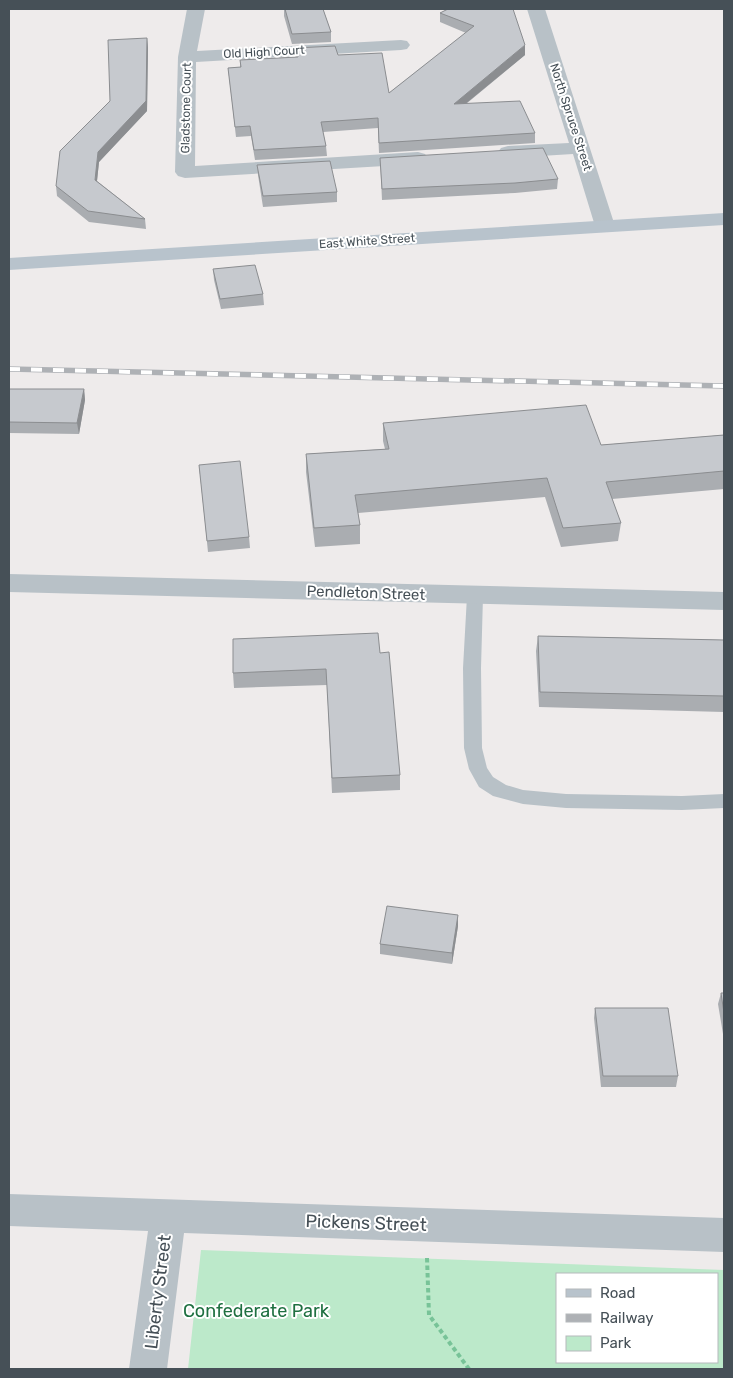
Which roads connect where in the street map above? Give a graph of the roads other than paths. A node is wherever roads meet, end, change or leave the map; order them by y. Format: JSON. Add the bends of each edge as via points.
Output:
{"nodes":[{"id":1,"x":196,"y":9,"type":"edge"},
{"id":2,"x":536,"y":9,"type":"edge"},
{"id":3,"x":401,"y":44,"type":"dead end"},
{"id":4,"x":187,"y":57,"type":"junction"},
{"id":5,"x":581,"y":148,"type":"junction"},
{"id":6,"x":492,"y":153,"type":"edge"},
{"id":7,"x":433,"y":157,"type":"edge"},
{"id":8,"x":724,"y":219,"type":"edge"},
{"id":9,"x":604,"y":226,"type":"junction"},
{"id":10,"x":9,"y":264,"type":"edge"},
{"id":11,"x":9,"y":583,"type":"edge"},
{"id":12,"x":475,"y":596,"type":"junction"},
{"id":13,"x":724,"y":602,"type":"edge"},
{"id":14,"x":724,"y":801,"type":"edge"},
{"id":15,"x":9,"y":1210,"type":"edge"},
{"id":16,"x":168,"y":1216,"type":"junction"},
{"id":17,"x":724,"y":1236,"type":"edge"},
{"id":18,"x":148,"y":1369,"type":"edge"}],
"edges":[{"from":1,"to":4,"type":"street","name":"Gladstone Court"},
{"from":2,"to":5,"type":"street","name":"North Spruce Street"},
{"from":3,"to":4,"type":"street","name":"Old High Court"},
{"from":4,"to":7,"type":"street","name":"Gladstone Court","via":[[185,172]]},
{"from":5,"to":6,"type":"street"},
{"from":5,"to":9,"type":"street","name":"North Spruce Street"},
{"from":8,"to":9,"type":"street","name":"East White Street"},
{"from":9,"to":10,"type":"street","name":"East White Street"},
{"from":11,"to":12,"type":"street","name":"Pendleton Street"},
{"from":12,"to":13,"type":"street","name":"Pendleton Street"},
{"from":12,"to":14,"type":"lane","via":[[473,748],[478,769],[486,782],[500,791],[523,797],[566,801]]},
{"from":15,"to":16,"type":"street","name":"Pickens Street"},
{"from":16,"to":17,"type":"street","name":"Pickens Street"},
{"from":16,"to":18,"type":"street","name":"Liberty Street"}]}
